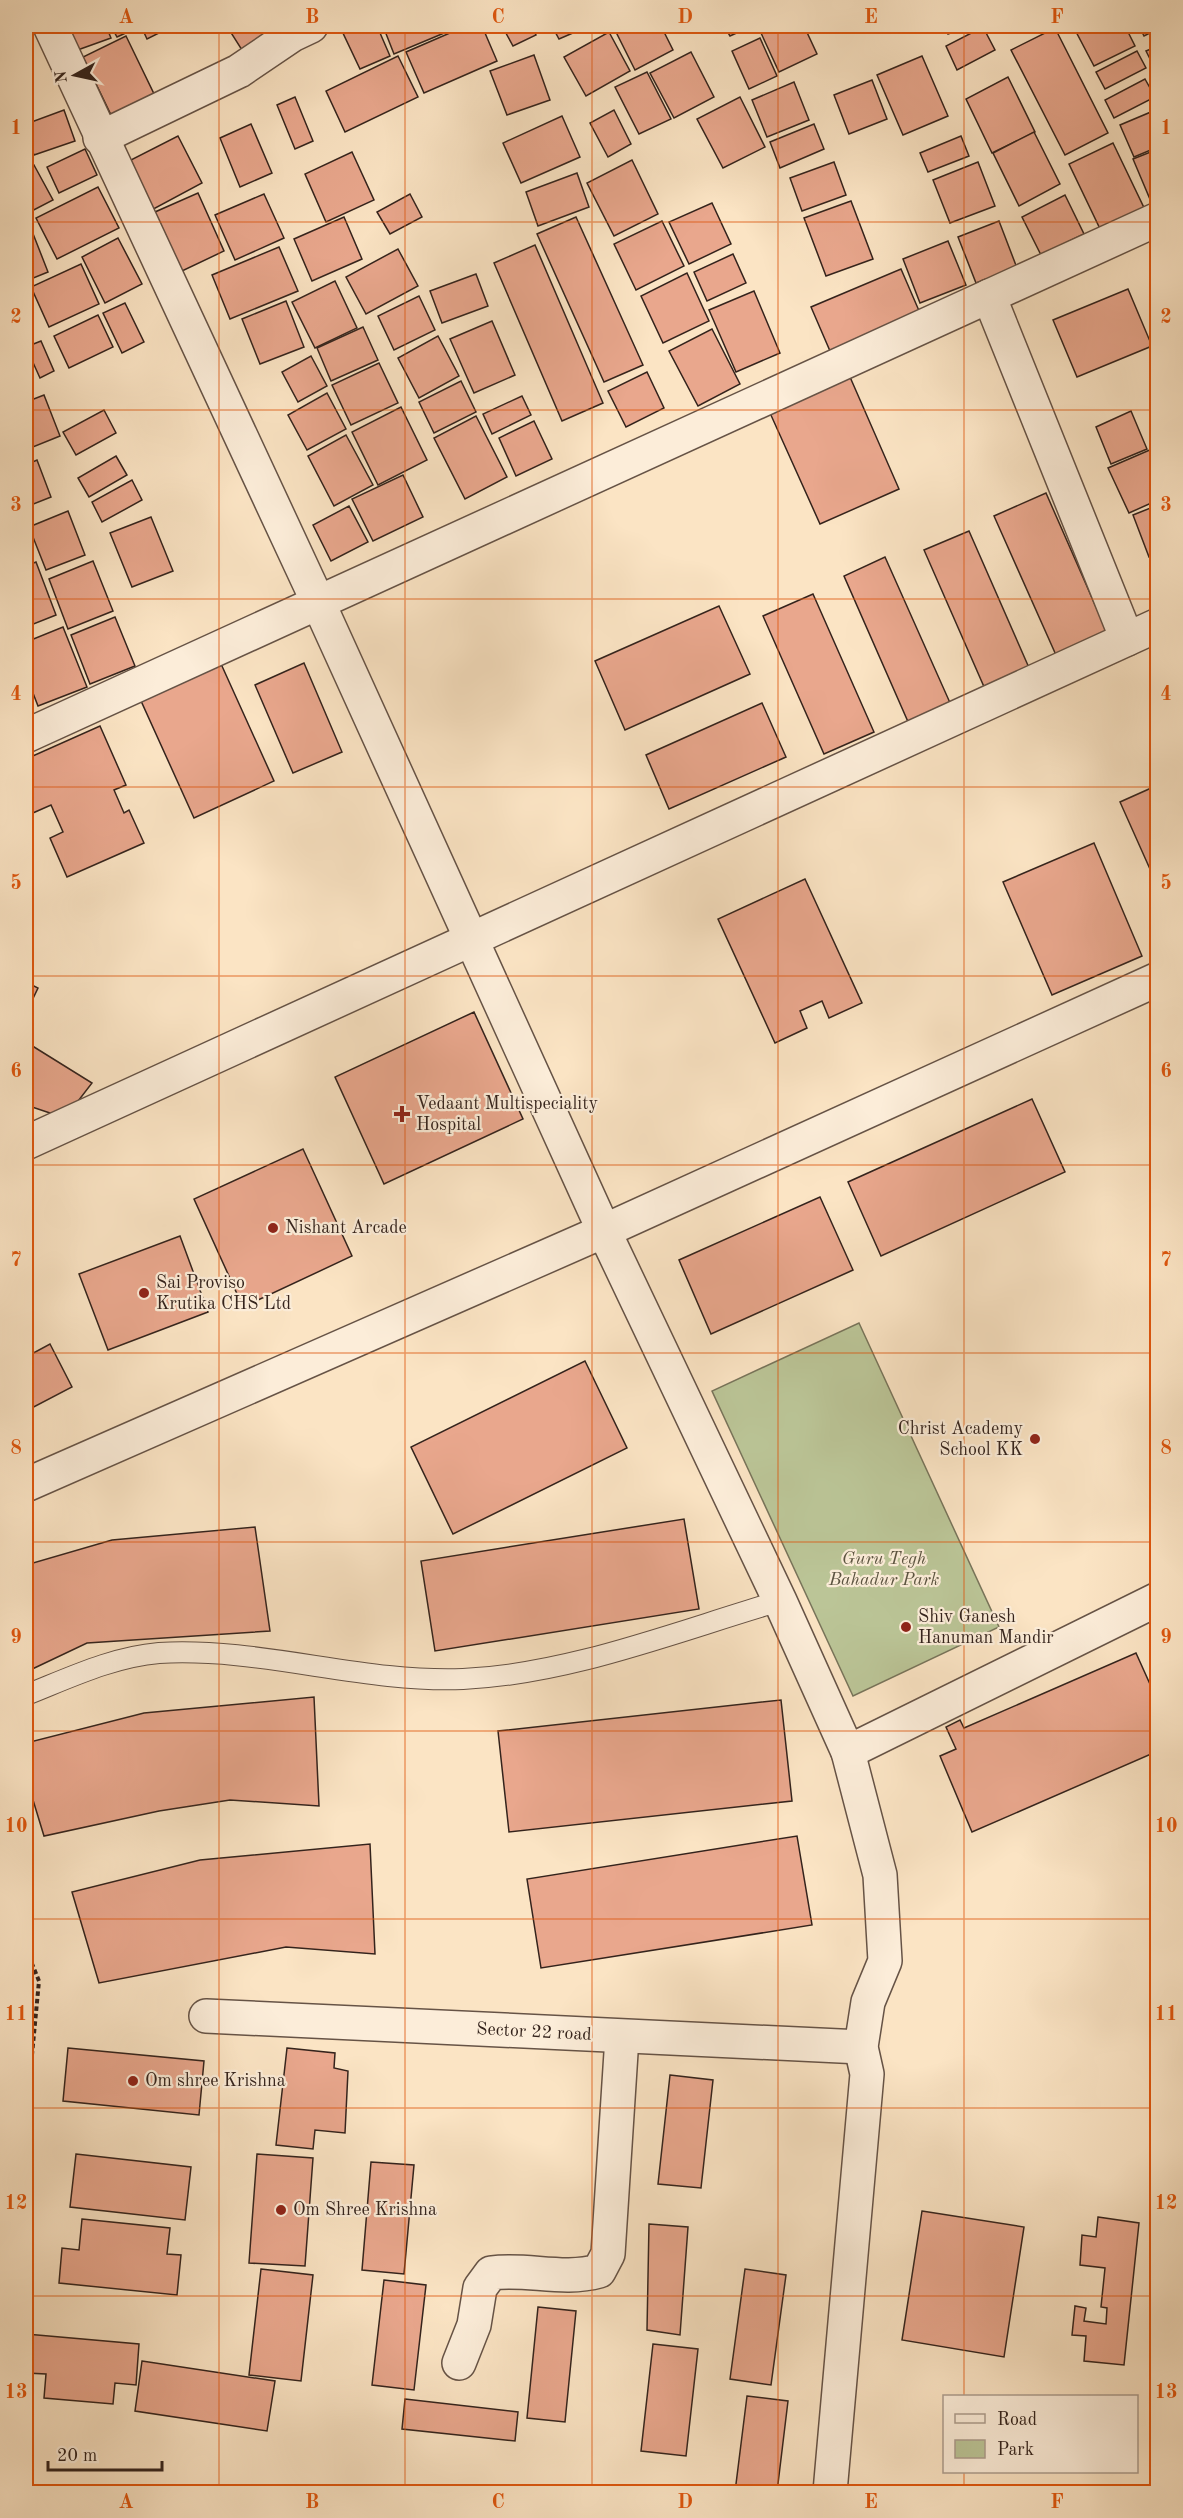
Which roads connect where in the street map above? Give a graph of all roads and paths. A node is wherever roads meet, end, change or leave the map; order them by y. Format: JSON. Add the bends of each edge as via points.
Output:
{"nodes":[{"id":1,"x":50,"y":26,"type":"edge"},
{"id":2,"x":311,"y":26,"type":"edge"},
{"id":3,"x":100,"y":138,"type":"junction"},
{"id":4,"x":1158,"y":219,"type":"edge"},
{"id":5,"x":989,"y":296,"type":"junction"},
{"id":6,"x":318,"y":602,"type":"junction"},
{"id":7,"x":1158,"y":625,"type":"edge"},
{"id":8,"x":1127,"y":639,"type":"junction"},
{"id":9,"x":26,"y":736,"type":"edge"},
{"id":10,"x":471,"y":939,"type":"junction"},
{"id":11,"x":1158,"y":979,"type":"edge"},
{"id":12,"x":26,"y":1143,"type":"edge"},
{"id":13,"x":604,"y":1231,"type":"junction"},
{"id":14,"x":26,"y":1485,"type":"edge"},
{"id":15,"x":1158,"y":1599,"type":"edge"},
{"id":16,"x":780,"y":1601,"type":"junction"},
{"id":17,"x":26,"y":1695,"type":"edge"},
{"id":18,"x":848,"y":1752,"type":"junction"},
{"id":19,"x":26,"y":1949,"type":"edge"},
{"id":20,"x":206,"y":2016,"type":"dead end"},
{"id":21,"x":622,"y":2037,"type":"junction"},
{"id":22,"x":861,"y":2047,"type":"junction"},
{"id":23,"x":26,"y":2118,"type":"edge"},
{"id":24,"x":459,"y":2363,"type":"dead end"},
{"id":25,"x":830,"y":2493,"type":"edge"}],
"edges":[{"from":1,"to":3,"type":"street"},
{"from":2,"to":3,"type":"street","via":[[292,34],[239,71]]},
{"from":3,"to":6,"type":"street"},
{"from":4,"to":5,"type":"street"},
{"from":5,"to":6,"type":"street"},
{"from":5,"to":8,"type":"street"},
{"from":6,"to":9,"type":"street"},
{"from":6,"to":10,"type":"street"},
{"from":7,"to":8,"type":"street"},
{"from":8,"to":10,"type":"street"},
{"from":10,"to":12,"type":"street"},
{"from":10,"to":13,"type":"street"},
{"from":11,"to":13,"type":"street"},
{"from":13,"to":14,"type":"street"},
{"from":13,"to":16,"type":"street"},
{"from":15,"to":18,"type":"street"},
{"from":16,"to":17,"type":"lane","via":[[588,1659],[463,1679],[408,1677],[211,1653],[158,1653],[106,1662]]},
{"from":16,"to":18,"type":"street"},
{"from":18,"to":22,"type":"street","via":[[880,1875],[885,1961],[868,2002]]},
{"from":19,"to":23,"type":"path","via":[[39,1981]]},
{"from":20,"to":21,"type":"street","name":"Sector 22 road"},
{"from":21,"to":22,"type":"street","name":"Sector 22 road"},
{"from":21,"to":24,"type":"street","via":[[608,2254],[599,2271],[579,2277],[491,2273],[480,2288],[474,2325]]},
{"from":22,"to":25,"type":"street","via":[[867,2074]]}]}
